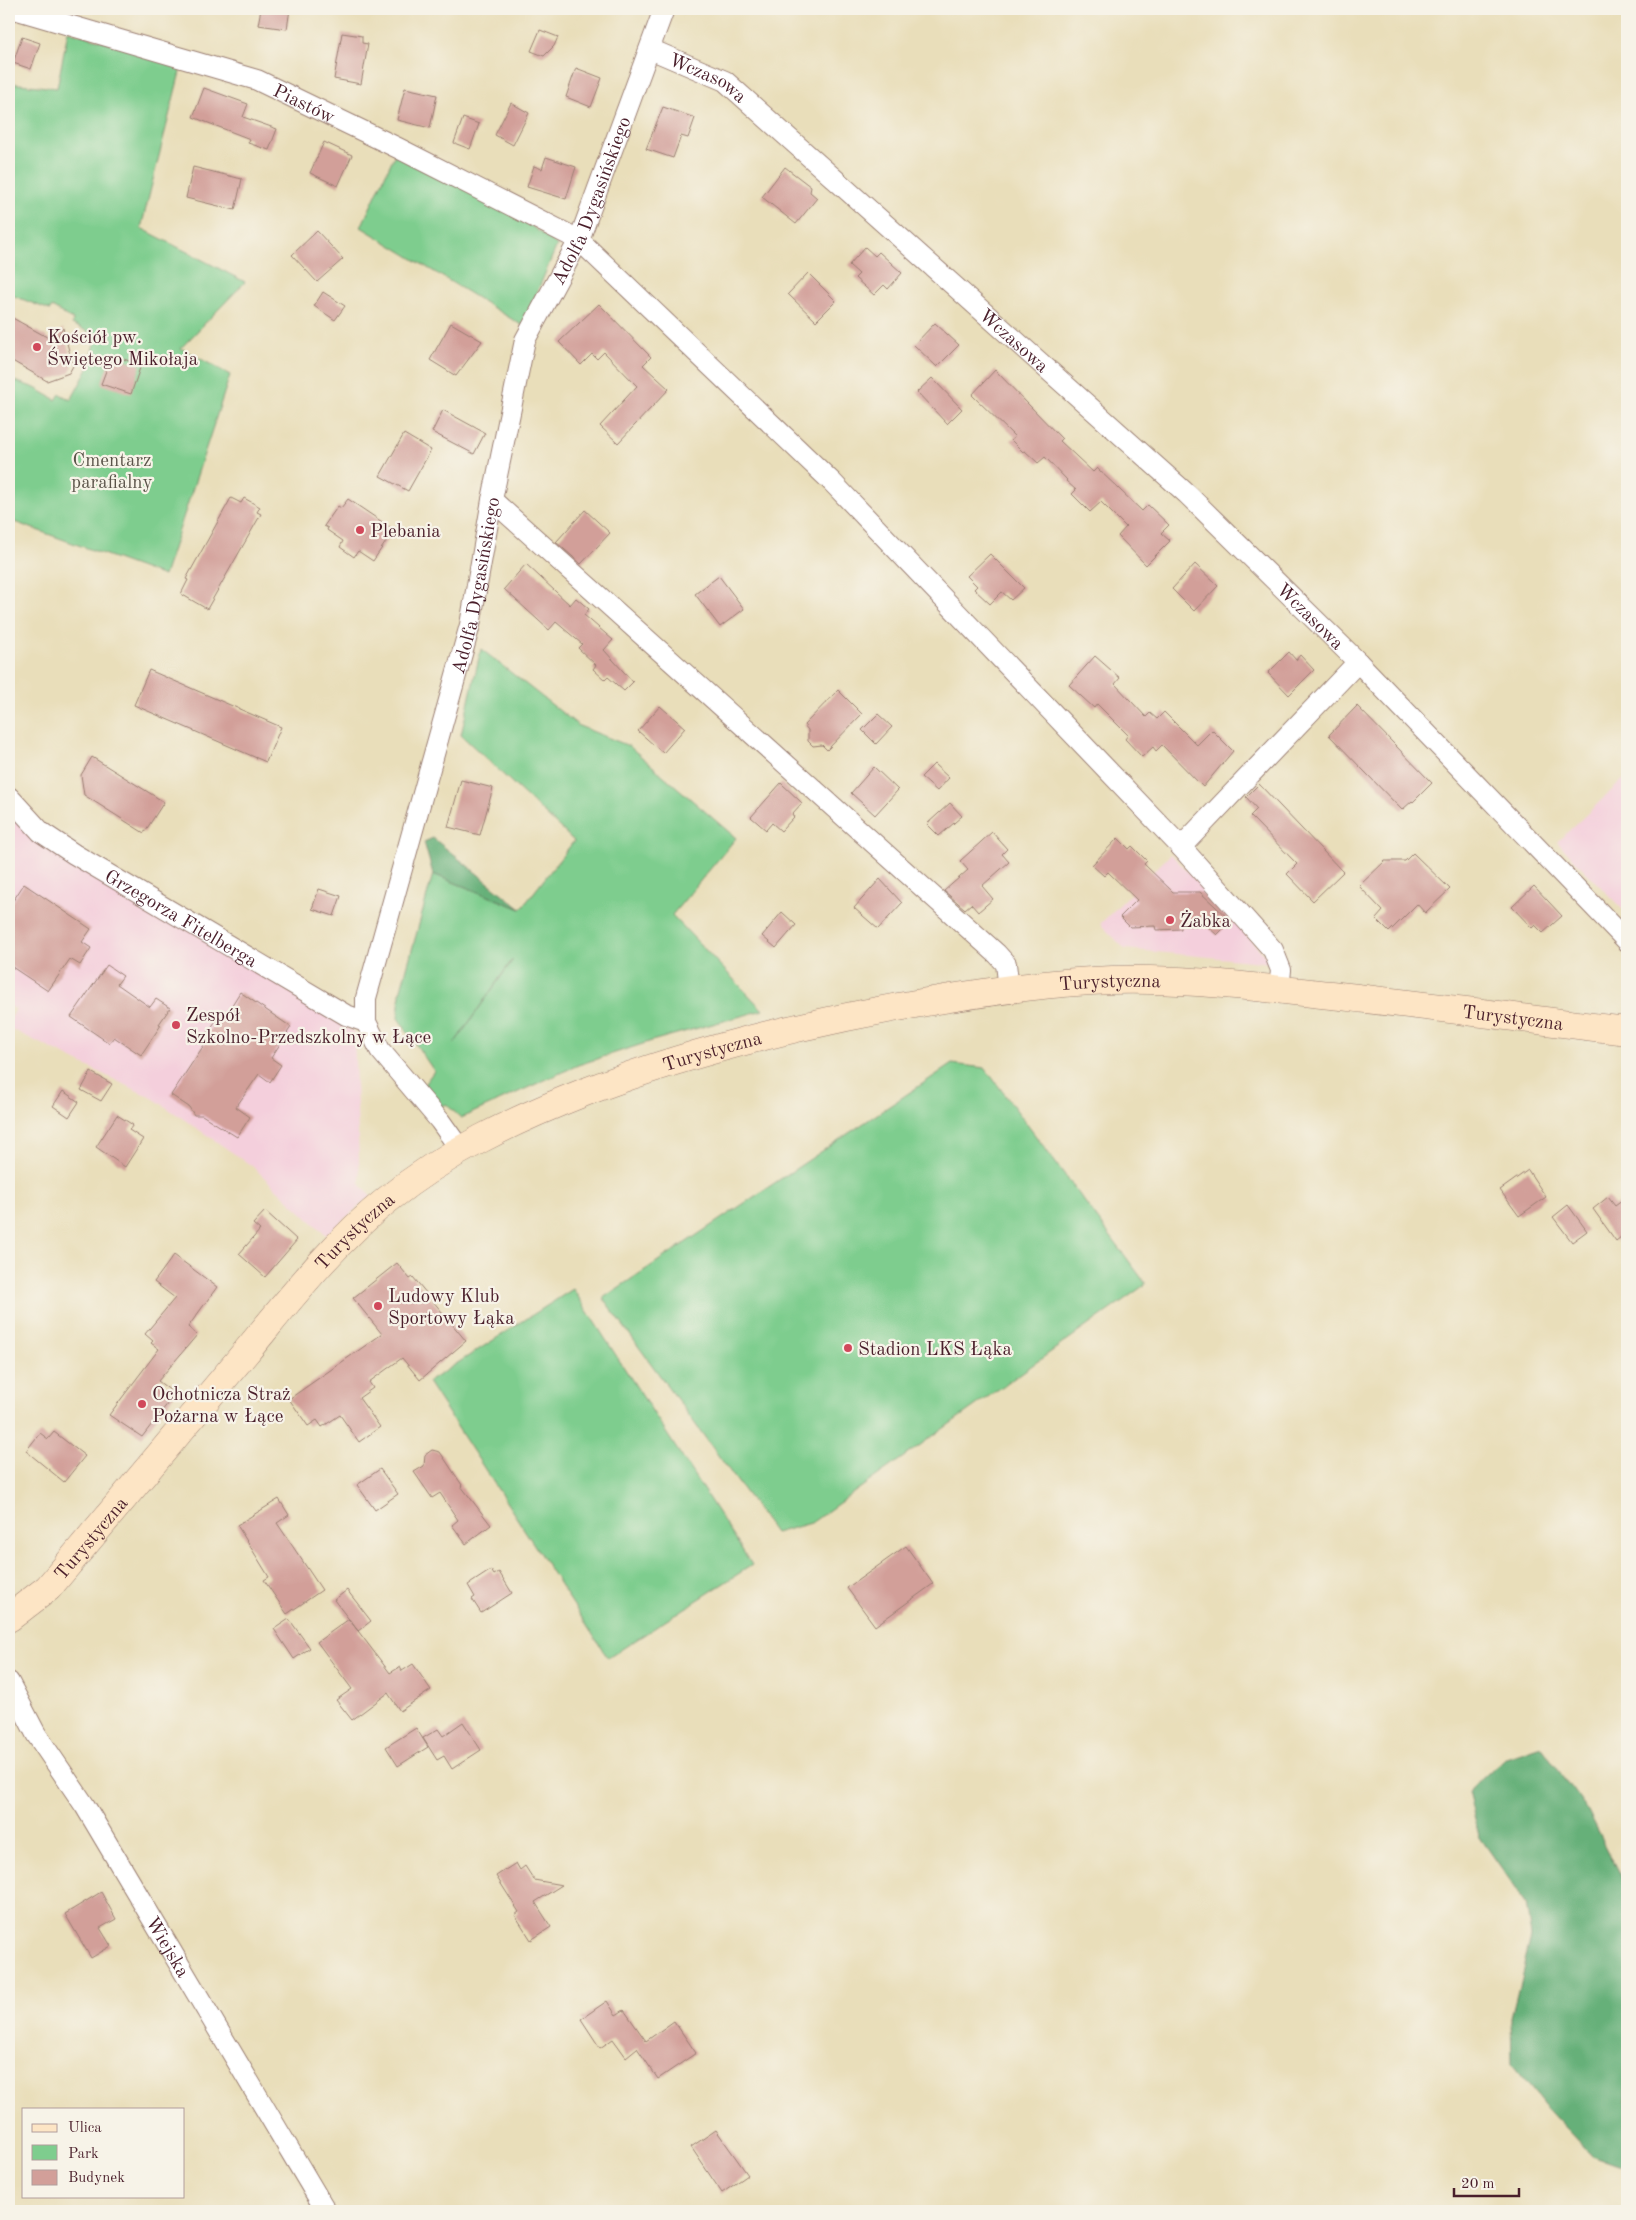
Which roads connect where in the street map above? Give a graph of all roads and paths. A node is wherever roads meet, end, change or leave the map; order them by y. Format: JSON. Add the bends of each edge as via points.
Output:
{"nodes":[{"id":1,"x":14,"y":9,"type":"edge"},
{"id":2,"x":664,"y":9,"type":"edge"},
{"id":3,"x":650,"y":49,"type":"junction"},
{"id":4,"x":578,"y":240,"type":"junction"},
{"id":5,"x":492,"y":500,"type":"junction"},
{"id":6,"x":1358,"y":662,"type":"junction"},
{"id":7,"x":9,"y":797,"type":"edge"},
{"id":8,"x":1181,"y":847,"type":"junction"},
{"id":9,"x":1627,"y":941,"type":"edge"},
{"id":10,"x":1009,"y":989,"type":"junction"},
{"id":11,"x":1279,"y":990,"type":"junction"},
{"id":12,"x":366,"y":1022,"type":"junction"},
{"id":13,"x":1627,"y":1031,"type":"edge"},
{"id":14,"x":460,"y":1150,"type":"junction"},
{"id":15,"x":9,"y":1618,"type":"edge"},
{"id":16,"x":9,"y":1682,"type":"edge"},
{"id":17,"x":326,"y":2211,"type":"edge"}],
"edges":[{"from":1,"to":4,"type":"street","name":"Piastów","via":[[257,80]]},
{"from":2,"to":3,"type":"street","name":"Adolfa Dygasińskiego"},
{"from":3,"to":4,"type":"street","name":"Adolfa Dygasińskiego"},
{"from":3,"to":6,"type":"street","name":"Wczasowa","via":[[724,81],[1187,494]]},
{"from":4,"to":5,"type":"street","name":"Adolfa Dygasińskiego","via":[[526,340]]},
{"from":4,"to":8,"type":"street","via":[[832,482]]},
{"from":5,"to":10,"type":"street","via":[[997,954],[1006,964]]},
{"from":5,"to":12,"type":"street","name":"Adolfa Dygasińskiego","via":[[470,625],[366,998]]},
{"from":6,"to":8,"type":"street","name":"Wczasowa"},
{"from":6,"to":9,"type":"street","name":"Wczasowa"},
{"from":7,"to":12,"type":"street","name":"Grzegorza Fitelberga","via":[[41,832],[74,854],[346,1015]]},
{"from":8,"to":11,"type":"street","via":[[1273,950],[1281,970]]},
{"from":10,"to":11,"type":"main road","name":"Turystyczna","via":[[1072,982],[1150,980]]},
{"from":10,"to":14,"type":"main road","name":"Turystyczna","via":[[855,1015],[685,1058],[560,1102]]},
{"from":11,"to":13,"type":"main road","name":"Turystyczna"},
{"from":12,"to":14,"type":"street","name":"Adolfa Dygasińskiego","via":[[380,1050]]},
{"from":14,"to":15,"type":"main road","name":"Turystyczna","via":[[382,1203],[322,1261],[48,1588]]},
{"from":16,"to":17,"type":"street","name":"Wiejska","via":[[36,1734],[84,1806]]}]}
